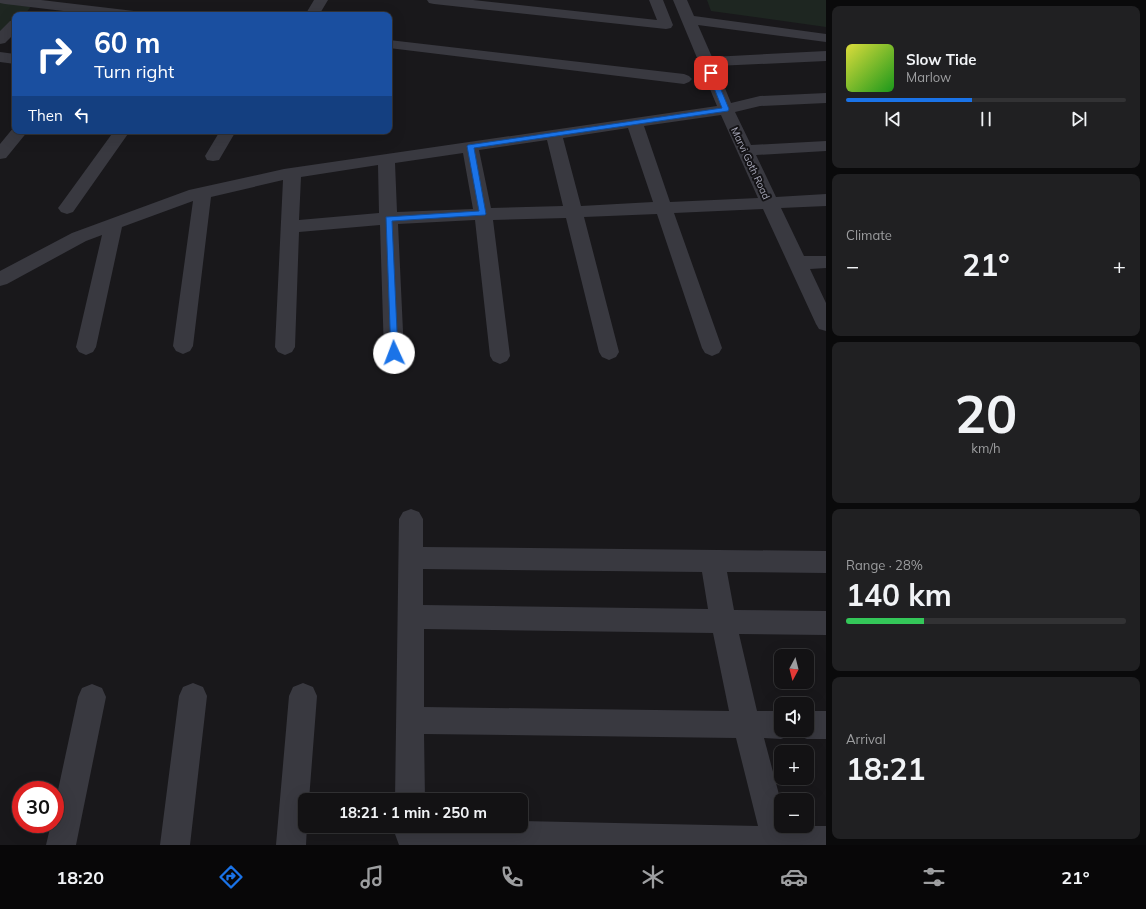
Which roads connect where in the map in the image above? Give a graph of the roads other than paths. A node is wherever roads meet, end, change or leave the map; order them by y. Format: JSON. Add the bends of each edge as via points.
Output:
{"nodes":[{"id":1,"x":5,"y":0,"type":"edge"},
{"id":2,"x":321,"y":0,"type":"edge"},
{"id":3,"x":434,"y":0,"type":"edge"},
{"id":4,"x":656,"y":0,"type":"edge"},
{"id":5,"x":680,"y":0,"type":"edge"},
{"id":6,"x":34,"y":3,"type":"junction"},
{"id":7,"x":501,"y":3,"type":"edge"},
{"id":8,"x":26,"y":12,"type":"edge"},
{"id":9,"x":109,"y":12,"type":"edge"},
{"id":10,"x":314,"y":12,"type":"edge"},
{"id":11,"x":688,"y":18,"type":"junction"},
{"id":12,"x":12,"y":27,"type":"edge"},
{"id":13,"x":826,"y":38,"type":"edge"},
{"id":14,"x":0,"y":40,"type":"edge"},
{"id":15,"x":392,"y":44,"type":"edge"},
{"id":16,"x":826,"y":56,"type":"edge"},
{"id":17,"x":0,"y":57,"type":"edge"},
{"id":18,"x":12,"y":59,"type":"edge"},
{"id":19,"x":706,"y":62,"type":"junction"},
{"id":20,"x":684,"y":78,"type":"dead end"},
{"id":21,"x":826,"y":98,"type":"edge"},
{"id":22,"x":726,"y":109,"type":"junction"},
{"id":23,"x":634,"y":122,"type":"junction"},
{"id":24,"x":17,"y":134,"type":"edge"},
{"id":25,"x":120,"y":134,"type":"edge"},
{"id":26,"x":226,"y":134,"type":"edge"},
{"id":27,"x":554,"y":134,"type":"junction"},
{"id":28,"x":470,"y":146,"type":"junction"},
{"id":29,"x":826,"y":146,"type":"edge"},
{"id":30,"x":745,"y":150,"type":"junction"},
{"id":31,"x":0,"y":154,"type":"edge"},
{"id":32,"x":213,"y":156,"type":"dead end"},
{"id":33,"x":386,"y":159,"type":"junction"},
{"id":34,"x":292,"y":173,"type":"junction"},
{"id":35,"x":203,"y":193,"type":"junction"},
{"id":36,"x":826,"y":200,"type":"edge"},
{"id":37,"x":769,"y":202,"type":"junction"},
{"id":38,"x":67,"y":208,"type":"dead end"},
{"id":39,"x":664,"y":208,"type":"junction"},
{"id":40,"x":574,"y":212,"type":"junction"},
{"id":41,"x":483,"y":214,"type":"junction"},
{"id":42,"x":389,"y":218,"type":"junction"},
{"id":43,"x":114,"y":224,"type":"junction"},
{"id":44,"x":290,"y":227,"type":"junction"},
{"id":45,"x":826,"y":262,"type":"edge"},
{"id":46,"x":798,"y":263,"type":"junction"},
{"id":47,"x":0,"y":279,"type":"edge"},
{"id":48,"x":826,"y":324,"type":"edge"},
{"id":49,"x":183,"y":346,"type":"dead end"},
{"id":50,"x":86,"y":347,"type":"dead end"},
{"id":51,"x":285,"y":347,"type":"dead end"},
{"id":52,"x":712,"y":348,"type":"dead end"},
{"id":53,"x":609,"y":352,"type":"dead end"},
{"id":54,"x":394,"y":353,"type":"dead end"},
{"id":55,"x":500,"y":356,"type":"dead end"},
{"id":56,"x":411,"y":519,"type":"dead end"},
{"id":57,"x":411,"y":558,"type":"junction"},
{"id":58,"x":713,"y":560,"type":"junction"},
{"id":59,"x":826,"y":562,"type":"edge"},
{"id":60,"x":410,"y":617,"type":"junction"},
{"id":61,"x":723,"y":622,"type":"junction"},
{"id":62,"x":826,"y":623,"type":"edge"},
{"id":63,"x":193,"y":696,"type":"dead end"},
{"id":64,"x":303,"y":696,"type":"dead end"},
{"id":65,"x":92,"y":697,"type":"dead end"},
{"id":66,"x":410,"y":720,"type":"junction"},
{"id":67,"x":746,"y":725,"type":"junction"},
{"id":68,"x":774,"y":725,"type":"edge"},
{"id":69,"x":814,"y":725,"type":"edge"},
{"id":70,"x":826,"y":725,"type":"edge"},
{"id":71,"x":410,"y":793,"type":"edge"},
{"id":72,"x":410,"y":835,"type":"edge"},
{"id":73,"x":826,"y":841,"type":"edge"},
{"id":74,"x":777,"y":843,"type":"edge"},
{"id":75,"x":62,"y":845,"type":"edge"},
{"id":76,"x":175,"y":845,"type":"edge"},
{"id":77,"x":291,"y":845,"type":"edge"}],
"edges":[{"from":1,"to":6,"type":"street"},
{"from":2,"to":10,"type":"street"},
{"from":3,"to":7,"type":"street"},
{"from":4,"to":7,"type":"street","via":[[666,25]]},
{"from":5,"to":11,"type":"street","name":"Marvi Goth Road"},
{"from":6,"to":8,"type":"street"},
{"from":6,"to":9,"type":"street"},
{"from":11,"to":13,"type":"street"},
{"from":11,"to":19,"type":"street","name":"Marvi Goth Road"},
{"from":12,"to":14,"type":"street"},
{"from":15,"to":20,"type":"street"},
{"from":16,"to":19,"type":"street"},
{"from":17,"to":18,"type":"street"},
{"from":19,"to":22,"type":"street","name":"Marvi Goth Road"},
{"from":21,"to":22,"type":"street","via":[[760,101]]},
{"from":22,"to":23,"type":"street"},
{"from":22,"to":30,"type":"street","name":"Marvi Goth Road"},
{"from":23,"to":27,"type":"street"},
{"from":23,"to":39,"type":"street"},
{"from":24,"to":31,"type":"street"},
{"from":25,"to":38,"type":"street"},
{"from":26,"to":32,"type":"street"},
{"from":27,"to":28,"type":"street"},
{"from":27,"to":40,"type":"street"},
{"from":28,"to":33,"type":"street"},
{"from":28,"to":41,"type":"street"},
{"from":29,"to":30,"type":"street"},
{"from":30,"to":37,"type":"street","name":"Marvi Goth Road"},
{"from":33,"to":34,"type":"street"},
{"from":33,"to":42,"type":"street"},
{"from":34,"to":35,"type":"street"},
{"from":34,"to":44,"type":"street"},
{"from":35,"to":43,"type":"street"},
{"from":35,"to":49,"type":"street"},
{"from":36,"to":37,"type":"street"},
{"from":37,"to":39,"type":"street"},
{"from":37,"to":46,"type":"street","name":"Marvi Goth Road"},
{"from":39,"to":40,"type":"street"},
{"from":39,"to":52,"type":"street"},
{"from":40,"to":41,"type":"street"},
{"from":40,"to":53,"type":"street"},
{"from":41,"to":42,"type":"street"},
{"from":41,"to":55,"type":"street"},
{"from":42,"to":44,"type":"street"},
{"from":42,"to":54,"type":"street"},
{"from":43,"to":47,"type":"street","via":[[79,237]]},
{"from":43,"to":50,"type":"street"},
{"from":44,"to":51,"type":"street"},
{"from":45,"to":46,"type":"street"},
{"from":46,"to":48,"type":"street","name":"Marvi Goth Road"},
{"from":56,"to":57,"type":"street"},
{"from":57,"to":58,"type":"street"},
{"from":57,"to":60,"type":"street"},
{"from":58,"to":59,"type":"street"},
{"from":58,"to":61,"type":"street"},
{"from":60,"to":61,"type":"street"},
{"from":60,"to":66,"type":"street"},
{"from":61,"to":62,"type":"street"},
{"from":61,"to":67,"type":"street"},
{"from":63,"to":76,"type":"street"},
{"from":64,"to":77,"type":"street"},
{"from":65,"to":75,"type":"street"},
{"from":66,"to":67,"type":"street"},
{"from":66,"to":71,"type":"street"},
{"from":67,"to":68,"type":"street"},
{"from":67,"to":74,"type":"street"},
{"from":69,"to":70,"type":"street"},
{"from":72,"to":74,"type":"street"},
{"from":73,"to":74,"type":"street"}]}
